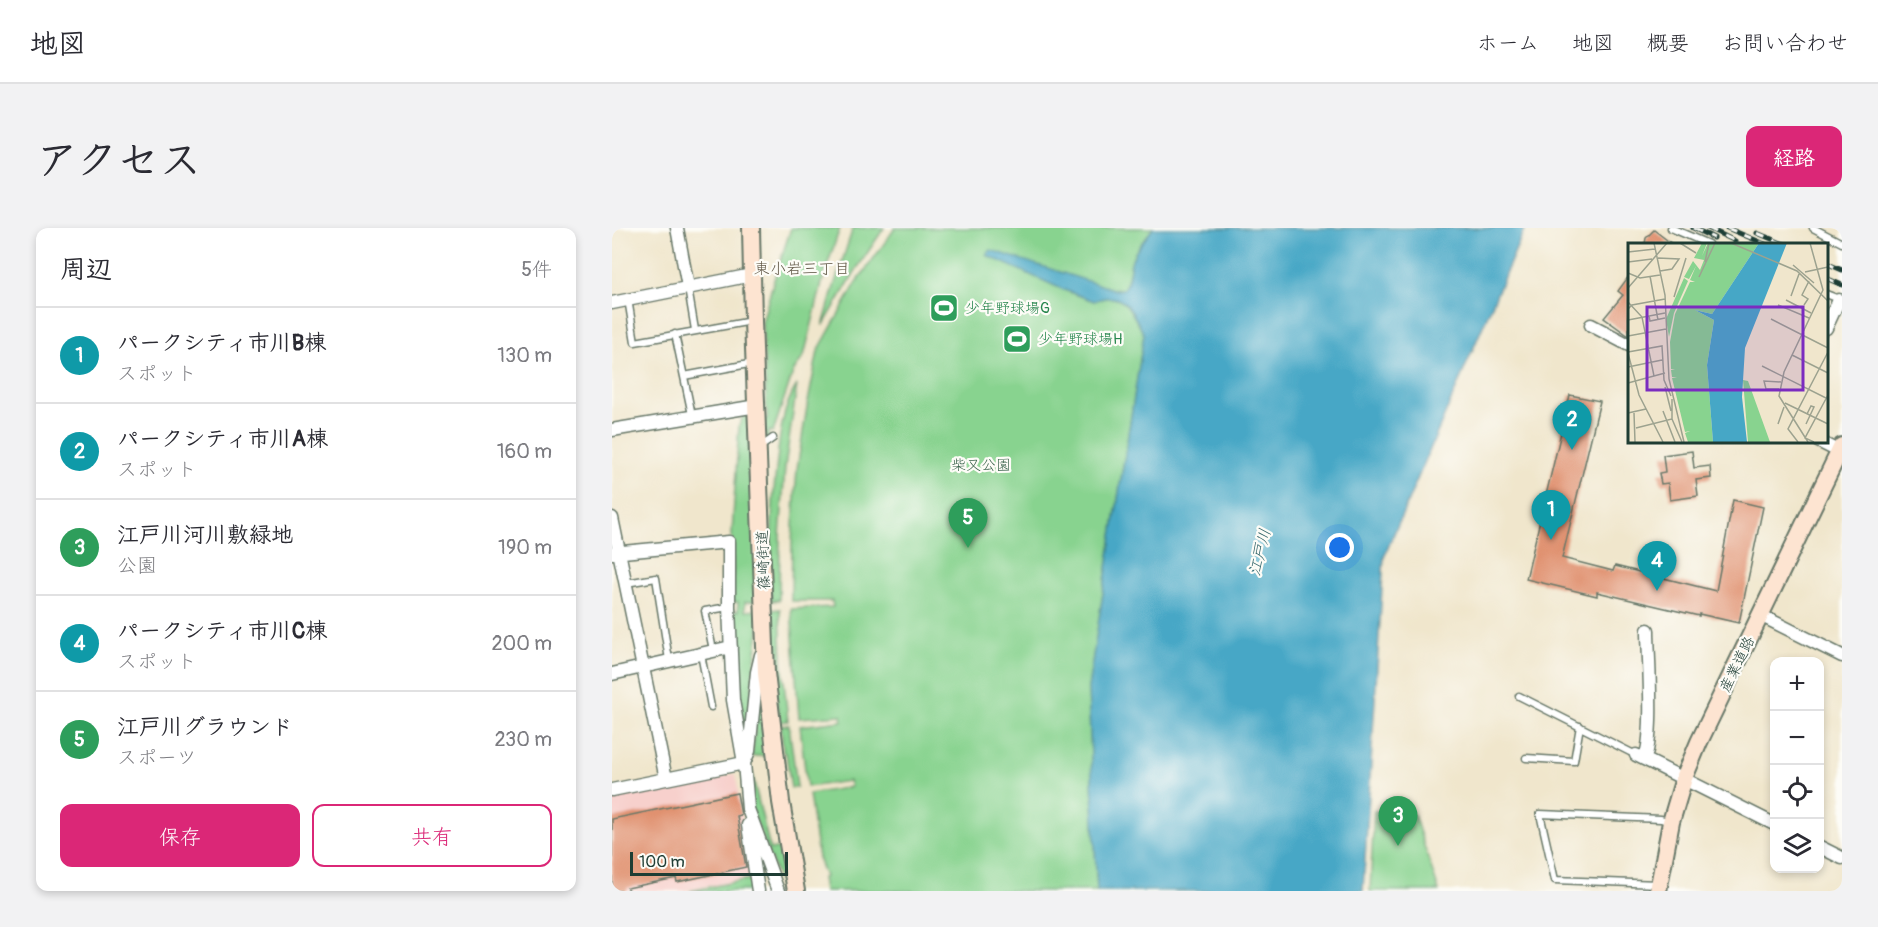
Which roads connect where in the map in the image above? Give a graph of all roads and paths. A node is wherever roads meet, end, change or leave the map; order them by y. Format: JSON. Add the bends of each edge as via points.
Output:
{"nodes":[{"id":1,"x":677,"y":228,"type":"edge"},
{"id":2,"x":751,"y":228,"type":"edge"},
{"id":3,"x":1671,"y":228,"type":"edge"},
{"id":4,"x":1813,"y":228,"type":"edge"},
{"id":5,"x":1706,"y":243,"type":"edge"},
{"id":6,"x":1842,"y":243,"type":"edge"},
{"id":7,"x":752,"y":275,"type":"junction"},
{"id":8,"x":687,"y":287,"type":"junction"},
{"id":9,"x":1827,"y":294,"type":"edge"},
{"id":10,"x":628,"y":299,"type":"junction"},
{"id":11,"x":1841,"y":300,"type":"edge"},
{"id":12,"x":612,"y":303,"type":"edge"},
{"id":13,"x":753,"y":321,"type":"junction"},
{"id":14,"x":1591,"y":325,"type":"dead end"},
{"id":15,"x":1827,"y":326,"type":"edge"},
{"id":16,"x":695,"y":330,"type":"junction"},
{"id":17,"x":675,"y":334,"type":"junction"},
{"id":18,"x":1628,"y":344,"type":"edge"},
{"id":19,"x":754,"y":363,"type":"junction"},
{"id":20,"x":684,"y":376,"type":"junction"},
{"id":21,"x":757,"y":406,"type":"junction"},
{"id":22,"x":692,"y":415,"type":"junction"},
{"id":23,"x":612,"y":430,"type":"edge"},
{"id":24,"x":774,"y":438,"type":"dead end"},
{"id":25,"x":1821,"y":442,"type":"edge"},
{"id":26,"x":758,"y":448,"type":"junction"},
{"id":27,"x":1841,"y":450,"type":"edge"},
{"id":28,"x":612,"y":518,"type":"edge"},
{"id":29,"x":616,"y":553,"type":"edge"},
{"id":30,"x":626,"y":583,"type":"junction"},
{"id":31,"x":729,"y":607,"type":"junction"},
{"id":32,"x":1760,"y":615,"type":"junction"},
{"id":33,"x":1648,"y":630,"type":"dead end"},
{"id":34,"x":765,"y":639,"type":"junction"},
{"id":35,"x":731,"y":647,"type":"junction"},
{"id":36,"x":707,"y":652,"type":"junction"},
{"id":37,"x":1842,"y":656,"type":"edge"},
{"id":38,"x":669,"y":660,"type":"junction"},
{"id":39,"x":643,"y":666,"type":"junction"},
{"id":40,"x":612,"y":674,"type":"edge"},
{"id":41,"x":1519,"y":696,"type":"dead end"},
{"id":42,"x":711,"y":707,"type":"dead end"},
{"id":43,"x":1580,"y":726,"type":"junction"},
{"id":44,"x":1640,"y":757,"type":"junction"},
{"id":45,"x":1526,"y":758,"type":"dead end"},
{"id":46,"x":744,"y":764,"type":"junction"},
{"id":47,"x":1684,"y":778,"type":"junction"},
{"id":48,"x":666,"y":779,"type":"junction"},
{"id":49,"x":612,"y":790,"type":"edge"},
{"id":50,"x":748,"y":809,"type":"junction"},
{"id":51,"x":1671,"y":822,"type":"junction"},
{"id":52,"x":1770,"y":822,"type":"edge"},
{"id":53,"x":1824,"y":848,"type":"edge"},
{"id":54,"x":1842,"y":858,"type":"edge"},
{"id":55,"x":1658,"y":887,"type":"edge"},
{"id":56,"x":758,"y":891,"type":"edge"},
{"id":57,"x":778,"y":891,"type":"edge"},
{"id":58,"x":796,"y":891,"type":"edge"}],
"edges":[{"from":1,"to":8,"type":"street"},
{"from":2,"to":7,"type":"main road","name":"篠崎街道"},
{"from":3,"to":5,"type":"lane"},
{"from":4,"to":6,"type":"lane"},
{"from":7,"to":8,"type":"street"},
{"from":7,"to":13,"type":"main road","name":"篠崎街道"},
{"from":8,"to":10,"type":"street"},
{"from":8,"to":16,"type":"lane"},
{"from":9,"to":11,"type":"lane"},
{"from":10,"to":12,"type":"street"},
{"from":10,"to":17,"type":"lane","via":[[634,342]]},
{"from":11,"to":15,"type":"street"},
{"from":13,"to":16,"type":"lane"},
{"from":13,"to":19,"type":"main road","name":"篠崎街道"},
{"from":14,"to":18,"type":"street"},
{"from":16,"to":17,"type":"lane"},
{"from":17,"to":20,"type":"lane"},
{"from":19,"to":20,"type":"lane"},
{"from":19,"to":21,"type":"main road","name":"篠崎街道"},
{"from":20,"to":22,"type":"lane"},
{"from":21,"to":22,"type":"street"},
{"from":21,"to":26,"type":"main road","name":"篠崎街道"},
{"from":22,"to":23,"type":"street"},
{"from":24,"to":26,"type":"lane"},
{"from":25,"to":27,"type":"street"},
{"from":26,"to":34,"type":"main road","name":"篠崎街道"},
{"from":27,"to":32,"type":"main road","name":"産業道路"},
{"from":28,"to":29,"type":"street"},
{"from":29,"to":30,"type":"street"},
{"from":29,"to":31,"type":"street","via":[[729,542]]},
{"from":30,"to":38,"type":"lane","via":[[656,578]]},
{"from":30,"to":39,"type":"street"},
{"from":31,"to":35,"type":"street"},
{"from":31,"to":36,"type":"lane","via":[[705,611]]},
{"from":32,"to":37,"type":"street"},
{"from":32,"to":47,"type":"main road","name":"産業道路"},
{"from":33,"to":44,"type":"street","via":[[1650,721],[1648,752]]},
{"from":34,"to":46,"type":"street"},
{"from":34,"to":58,"type":"main road","name":"篠崎街道","via":[[779,780]]},
{"from":35,"to":36,"type":"street"},
{"from":35,"to":46,"type":"street","via":[[733,700]]},
{"from":36,"to":38,"type":"street"},
{"from":36,"to":42,"type":"lane"},
{"from":38,"to":39,"type":"street"},
{"from":39,"to":40,"type":"street"},
{"from":39,"to":48,"type":"street"},
{"from":41,"to":43,"type":"lane"},
{"from":43,"to":44,"type":"lane"},
{"from":43,"to":45,"type":"lane","via":[[1574,761]]},
{"from":44,"to":47,"type":"street"},
{"from":46,"to":48,"type":"street"},
{"from":46,"to":50,"type":"street"},
{"from":47,"to":51,"type":"main road","name":"産業道路"},
{"from":47,"to":52,"type":"street"},
{"from":48,"to":49,"type":"street"},
{"from":50,"to":56,"type":"street"},
{"from":50,"to":57,"type":"street"},
{"from":51,"to":55,"type":"main road","name":"産業道路"},
{"from":51,"to":55,"type":"lane","via":[[1540,814],[1555,880]]},
{"from":53,"to":54,"type":"street"}]}
